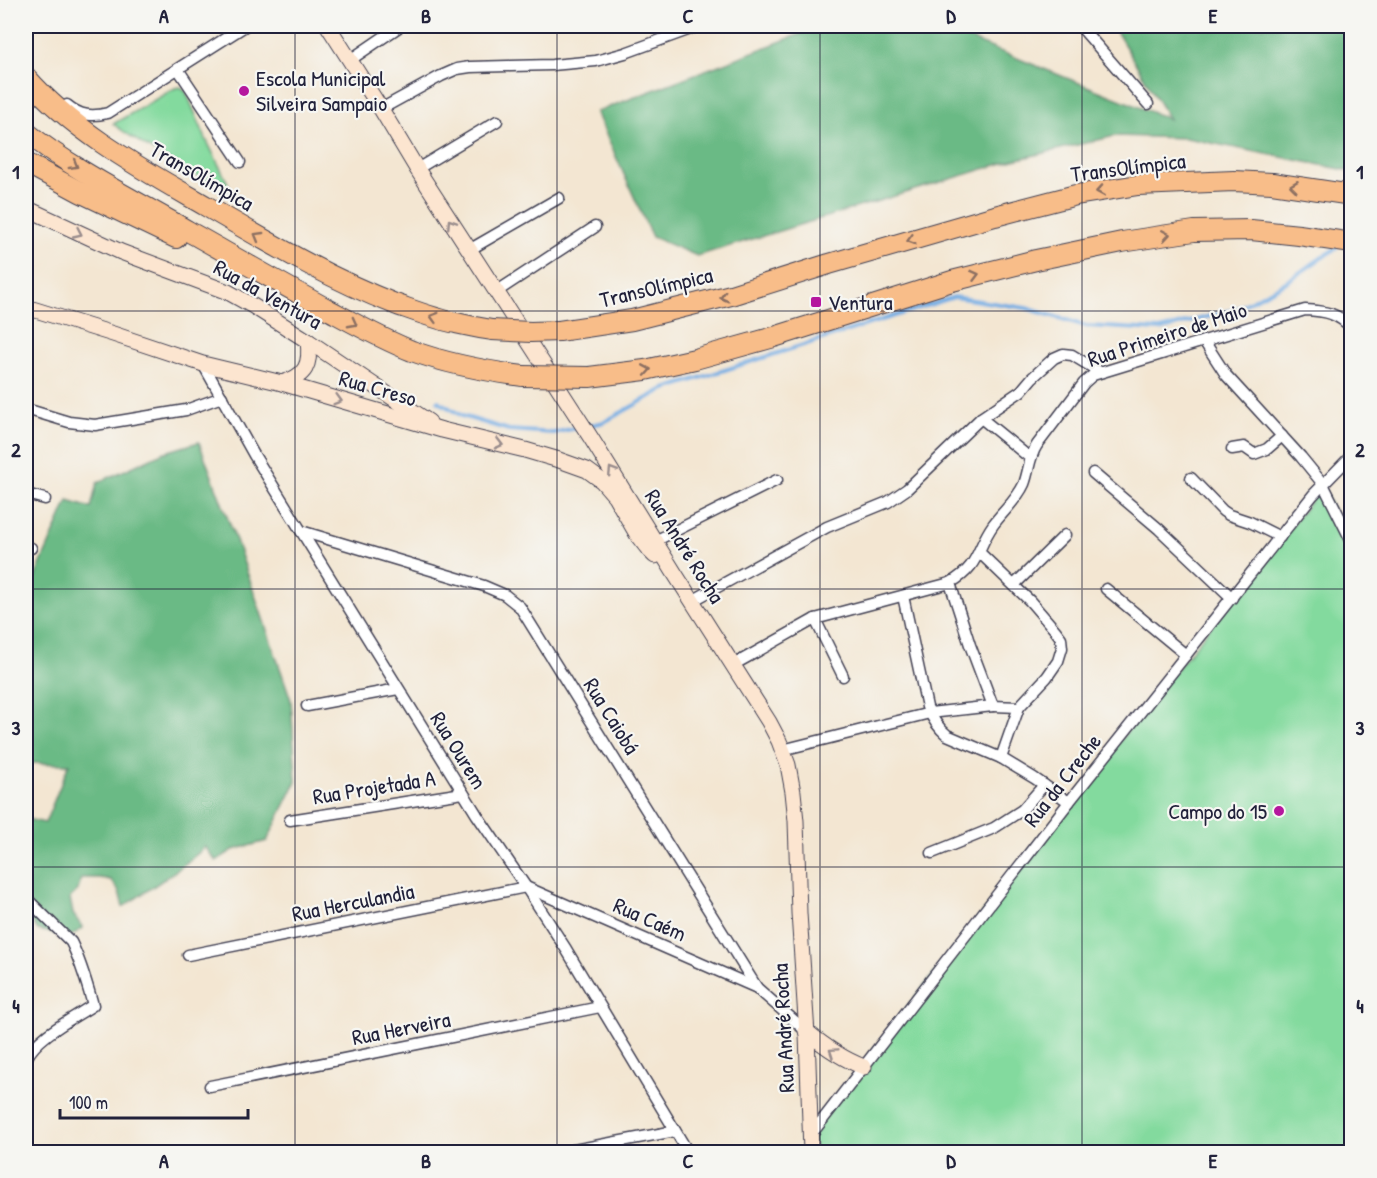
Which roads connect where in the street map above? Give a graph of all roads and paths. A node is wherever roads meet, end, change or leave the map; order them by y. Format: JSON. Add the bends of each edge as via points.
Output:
{"nodes":[{"id":1,"x":245,"y":26,"type":"edge"},
{"id":2,"x":328,"y":26,"type":"edge"},
{"id":3,"x":400,"y":26,"type":"edge"},
{"id":4,"x":699,"y":26,"type":"edge"},
{"id":5,"x":1080,"y":26,"type":"edge"},
{"id":6,"x":350,"y":60,"type":"junction"},
{"id":7,"x":26,"y":66,"type":"edge"},
{"id":8,"x":178,"y":69,"type":"junction"},
{"id":9,"x":26,"y":77,"type":"edge"},
{"id":10,"x":1148,"y":104,"type":"dead end"},
{"id":11,"x":381,"y":110,"type":"junction"},
{"id":12,"x":497,"y":121,"type":"dead end"},
{"id":13,"x":26,"y":132,"type":"edge"},
{"id":14,"x":240,"y":162,"type":"dead end"},
{"id":15,"x":26,"y":164,"type":"edge"},
{"id":16,"x":417,"y":169,"type":"junction"},
{"id":17,"x":1352,"y":195,"type":"edge"},
{"id":18,"x":559,"y":198,"type":"dead end"},
{"id":19,"x":26,"y":208,"type":"edge"},
{"id":20,"x":595,"y":227,"type":"dead end"},
{"id":21,"x":1352,"y":243,"type":"edge"},
{"id":22,"x":469,"y":250,"type":"junction"},
{"id":23,"x":279,"y":282,"type":"junction"},
{"id":24,"x":496,"y":292,"type":"junction"},
{"id":25,"x":26,"y":307,"type":"edge"},
{"id":26,"x":1352,"y":327,"type":"edge"},
{"id":27,"x":308,"y":341,"type":"junction"},
{"id":28,"x":1204,"y":341,"type":"junction"},
{"id":29,"x":202,"y":364,"type":"junction"},
{"id":30,"x":1100,"y":372,"type":"junction"},
{"id":31,"x":282,"y":384,"type":"junction"},
{"id":32,"x":222,"y":397,"type":"junction"},
{"id":33,"x":26,"y":409,"type":"edge"},
{"id":34,"x":981,"y":418,"type":"junction"},
{"id":35,"x":442,"y":430,"type":"junction"},
{"id":36,"x":1282,"y":436,"type":"junction"},
{"id":37,"x":1232,"y":449,"type":"dead end"},
{"id":38,"x":1352,"y":455,"type":"edge"},
{"id":39,"x":1030,"y":458,"type":"junction"},
{"id":40,"x":1093,"y":473,"type":"dead end"},
{"id":41,"x":1191,"y":478,"type":"dead end"},
{"id":42,"x":777,"y":480,"type":"dead end"},
{"id":43,"x":1323,"y":484,"type":"junction"},
{"id":44,"x":26,"y":494,"type":"edge"},
{"id":45,"x":45,"y":499,"type":"dead end"},
{"id":46,"x":302,"y":531,"type":"junction"},
{"id":47,"x":1065,"y":535,"type":"dead end"},
{"id":48,"x":1280,"y":537,"type":"junction"},
{"id":49,"x":655,"y":541,"type":"junction"},
{"id":50,"x":1352,"y":542,"type":"edge"},
{"id":51,"x":979,"y":552,"type":"junction"},
{"id":52,"x":675,"y":574,"type":"junction"},
{"id":53,"x":950,"y":583,"type":"junction"},
{"id":54,"x":1014,"y":585,"type":"junction"},
{"id":55,"x":1106,"y":589,"type":"dead end"},
{"id":56,"x":903,"y":596,"type":"junction"},
{"id":57,"x":1232,"y":598,"type":"junction"},
{"id":58,"x":692,"y":601,"type":"junction"},
{"id":59,"x":815,"y":619,"type":"junction"},
{"id":60,"x":1186,"y":655,"type":"junction"},
{"id":61,"x":733,"y":665,"type":"junction"},
{"id":62,"x":843,"y":676,"type":"dead end"},
{"id":63,"x":398,"y":689,"type":"junction"},
{"id":64,"x":307,"y":706,"type":"dead end"},
{"id":65,"x":993,"y":706,"type":"junction"},
{"id":66,"x":1019,"y":707,"type":"junction"},
{"id":67,"x":930,"y":713,"type":"junction"},
{"id":68,"x":782,"y":750,"type":"junction"},
{"id":69,"x":1001,"y":758,"type":"junction"},
{"id":70,"x":1044,"y":785,"type":"junction"},
{"id":71,"x":463,"y":793,"type":"junction"},
{"id":72,"x":1069,"y":802,"type":"junction"},
{"id":73,"x":290,"y":820,"type":"dead end"},
{"id":74,"x":932,"y":853,"type":"dead end"},
{"id":75,"x":526,"y":887,"type":"junction"},
{"id":76,"x":26,"y":898,"type":"edge"},
{"id":77,"x":188,"y":955,"type":"dead end"},
{"id":78,"x":757,"y":988,"type":"junction"},
{"id":79,"x":600,"y":1007,"type":"junction"},
{"id":80,"x":806,"y":1031,"type":"junction"},
{"id":81,"x":26,"y":1059,"type":"edge"},
{"id":82,"x":864,"y":1067,"type":"junction"},
{"id":83,"x":210,"y":1086,"type":"dead end"},
{"id":84,"x":675,"y":1131,"type":"junction"},
{"id":85,"x":810,"y":1136,"type":"junction"},
{"id":86,"x":562,"y":1152,"type":"edge"},
{"id":87,"x":688,"y":1152,"type":"edge"},
{"id":88,"x":811,"y":1152,"type":"edge"}],
"edges":[{"from":1,"to":8,"type":"street"},
{"from":2,"to":6,"type":"main road","name":"Rua André Rocha"},
{"from":3,"to":6,"type":"street"},
{"from":4,"to":11,"type":"street","via":[[596,61],[457,69]]},
{"from":5,"to":10,"type":"street"},
{"from":6,"to":11,"type":"main road","name":"Rua André Rocha"},
{"from":7,"to":8,"type":"street","via":[[35,78],[84,116],[108,113]]},
{"from":8,"to":14,"type":"street"},
{"from":17,"to":9,"type":"highway","name":"TransOlímpica","one_way":true,"bridge":true,"via":[[1234,181],[1138,185],[1076,195],[984,219],[731,295],[632,320],[559,331],[492,330],[424,315],[309,265],[96,139],[53,106]]},
{"from":11,"to":16,"type":"main road","name":"Rua André Rocha"},
{"from":12,"to":16,"type":"street"},
{"from":13,"to":23,"type":"highway","one_way":true,"via":[[100,181]]},
{"from":15,"to":23,"type":"highway","via":[[213,256]]},
{"from":22,"to":16,"type":"main road","name":"Rua André Rocha","one_way":true},
{"from":18,"to":22,"type":"street"},
{"from":19,"to":27,"type":"main road","name":"Rua da Ventura","one_way":true,"via":[[121,252],[228,292]]},
{"from":20,"to":24,"type":"street"},
{"from":23,"to":21,"type":"highway","one_way":true,"bridge":true,"via":[[371,333],[445,361],[523,376],[589,377],[695,359],[952,281],[1122,242],[1194,231],[1251,230]]},
{"from":22,"to":24,"type":"main road","name":"Rua André Rocha"},
{"from":49,"to":24,"type":"main road","name":"Rua André Rocha","one_way":true},
{"from":25,"to":29,"type":"main road","name":"Rua Creso"},
{"from":26,"to":28,"type":"street","name":"Rua Primeiro de Maio","via":[[1325,311],[1305,310]]},
{"from":27,"to":31,"type":"main road","via":[[309,363],[302,373]]},
{"from":27,"to":35,"type":"main road","name":"Rua da Ventura"},
{"from":28,"to":30,"type":"street","name":"Rua Primeiro de Maio"},
{"from":28,"to":36,"type":"street","via":[[1226,375]]},
{"from":29,"to":31,"type":"main road","name":"Rua Creso"},
{"from":29,"to":32,"type":"street","name":"Rua Ourem"},
{"from":30,"to":34,"type":"street","via":[[1063,354],[1021,391]]},
{"from":30,"to":39,"type":"street","name":"Rua Primeiro de Maio","via":[[1084,383]]},
{"from":31,"to":35,"type":"main road","name":"Rua Creso","one_way":true},
{"from":32,"to":33,"type":"street","via":[[186,410],[95,424],[69,422]]},
{"from":32,"to":46,"type":"street","name":"Rua Ourem"},
{"from":34,"to":39,"type":"street"},
{"from":34,"to":58,"type":"street","via":[[908,489],[888,502],[827,527]]},
{"from":35,"to":52,"type":"main road","name":"Rua Creso","one_way":true,"via":[[587,470],[615,496],[638,536]]},
{"from":36,"to":37,"type":"street","via":[[1254,454],[1244,447]]},
{"from":36,"to":43,"type":"street"},
{"from":38,"to":43,"type":"street","name":"Rua da Creche"},
{"from":39,"to":51,"type":"street","name":"Rua Primeiro de Maio","via":[[1021,490],[994,524]]},
{"from":40,"to":57,"type":"street"},
{"from":41,"to":48,"type":"street","via":[[1223,511]]},
{"from":42,"to":49,"type":"street"},
{"from":43,"to":48,"type":"street","name":"Rua da Creche"},
{"from":43,"to":50,"type":"street"},
{"from":44,"to":45,"type":"street"},
{"from":46,"to":63,"type":"street","name":"Rua Ourem"},
{"from":46,"to":78,"type":"street","name":"Rua Caiobá","via":[[484,586],[520,607]]},
{"from":47,"to":54,"type":"street"},
{"from":48,"to":57,"type":"street","name":"Rua da Creche"},
{"from":49,"to":52,"type":"main road","name":"Rua André Rocha"},
{"from":51,"to":53,"type":"street","name":"Rua Primeiro de Maio","via":[[968,570]]},
{"from":51,"to":54,"type":"street"},
{"from":52,"to":58,"type":"main road","name":"Rua André Rocha"},
{"from":53,"to":56,"type":"street","name":"Rua Primeiro de Maio"},
{"from":53,"to":65,"type":"street"},
{"from":54,"to":66,"type":"street","via":[[1055,630],[1062,648],[1047,677]]},
{"from":55,"to":60,"type":"street"},
{"from":56,"to":59,"type":"street","name":"Rua Primeiro de Maio"},
{"from":56,"to":67,"type":"street"},
{"from":57,"to":60,"type":"street","name":"Rua da Creche"},
{"from":58,"to":61,"type":"main road","name":"Rua André Rocha"},
{"from":59,"to":61,"type":"street","name":"Rua Primeiro de Maio"},
{"from":59,"to":62,"type":"street"},
{"from":60,"to":72,"type":"street","name":"Rua da Creche"},
{"from":61,"to":68,"type":"main road","name":"Rua André Rocha"},
{"from":63,"to":64,"type":"street"},
{"from":63,"to":71,"type":"street","name":"Rua Ourem"},
{"from":65,"to":66,"type":"street"},
{"from":65,"to":67,"type":"street"},
{"from":66,"to":69,"type":"street"},
{"from":67,"to":68,"type":"street"},
{"from":67,"to":69,"type":"street","via":[[947,735]]},
{"from":68,"to":80,"type":"main road","name":"Rua André Rocha","via":[[796,821]]},
{"from":69,"to":70,"type":"street"},
{"from":70,"to":72,"type":"street"},
{"from":70,"to":74,"type":"street","via":[[1022,810],[994,828]]},
{"from":71,"to":73,"type":"street","name":"Rua Projetada A"},
{"from":71,"to":75,"type":"street","name":"Rua Ourem"},
{"from":72,"to":82,"type":"street","name":"Rua da Creche"},
{"from":75,"to":77,"type":"street","name":"Rua Herculandia"},
{"from":75,"to":78,"type":"street","name":"Rua Caém"},
{"from":75,"to":79,"type":"street","name":"Rua Ourem"},
{"from":76,"to":81,"type":"street","via":[[71,942],[97,1002],[43,1038]]},
{"from":78,"to":80,"type":"street","name":"Rua Caiobá"},
{"from":79,"to":83,"type":"street","name":"Rua Herveira"},
{"from":79,"to":84,"type":"street","name":"Rua Ourem"},
{"from":82,"to":80,"type":"main road","one_way":true,"via":[[833,1052]]},
{"from":80,"to":85,"type":"main road","name":"Rua André Rocha"},
{"from":82,"to":85,"type":"street","name":"Rua da Creche"},
{"from":84,"to":86,"type":"street"},
{"from":84,"to":87,"type":"street","name":"Rua Ourem"},
{"from":85,"to":88,"type":"main road","name":"Rua André Rocha"}]}
